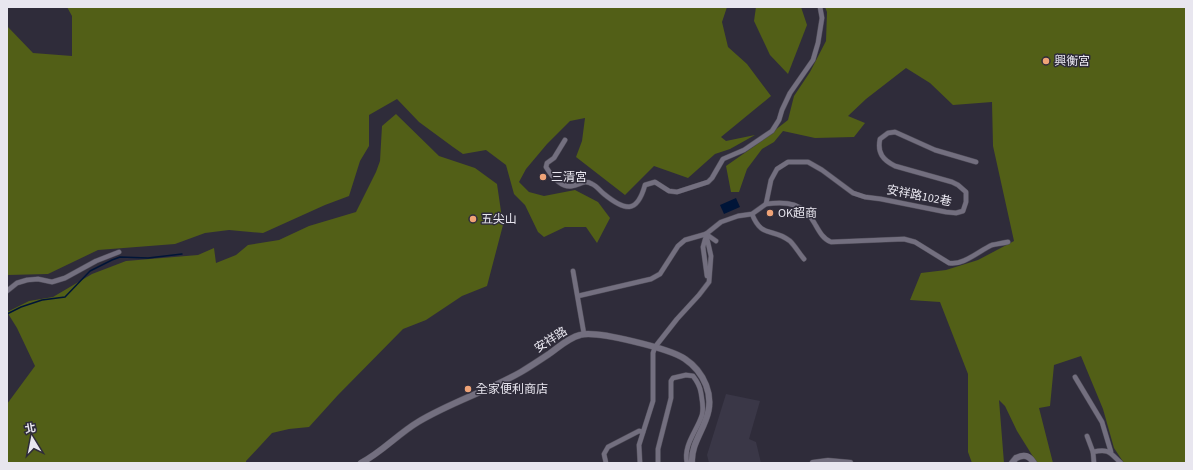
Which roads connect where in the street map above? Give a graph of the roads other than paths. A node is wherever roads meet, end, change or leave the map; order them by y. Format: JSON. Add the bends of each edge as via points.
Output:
{"nodes":[{"id":1,"x":820,"y":7,"type":"edge"},
{"id":2,"x":565,"y":140,"type":"dead end"},
{"id":3,"x":976,"y":162,"type":"dead end"},
{"id":4,"x":766,"y":204,"type":"junction"},
{"id":5,"x":752,"y":214,"type":"junction"},
{"id":6,"x":706,"y":234,"type":"junction"},
{"id":7,"x":716,"y":241,"type":"dead end"},
{"id":8,"x":1008,"y":242,"type":"dead end"},
{"id":9,"x":120,"y":252,"type":"dead end"},
{"id":10,"x":804,"y":258,"type":"dead end"},
{"id":11,"x":573,"y":271,"type":"dead end"},
{"id":12,"x":7,"y":291,"type":"edge"},
{"id":13,"x":578,"y":296,"type":"junction"},
{"id":14,"x":584,"y":334,"type":"junction"},
{"id":15,"x":655,"y":347,"type":"junction"},
{"id":16,"x":1076,"y":377,"type":"dead end"},
{"id":17,"x":643,"y":432,"type":"junction"},
{"id":18,"x":1087,"y":436,"type":"dead end"},
{"id":19,"x":1093,"y":452,"type":"junction"},
{"id":20,"x":1111,"y":452,"type":"junction"},
{"id":21,"x":361,"y":463,"type":"edge"},
{"id":22,"x":606,"y":463,"type":"edge"},
{"id":23,"x":640,"y":463,"type":"edge"},
{"id":24,"x":658,"y":463,"type":"edge"},
{"id":25,"x":686,"y":463,"type":"edge"},
{"id":26,"x":692,"y":463,"type":"edge"},
{"id":27,"x":813,"y":463,"type":"edge"},
{"id":28,"x":850,"y":463,"type":"edge"},
{"id":29,"x":1012,"y":463,"type":"edge"},
{"id":30,"x":1034,"y":463,"type":"edge"},
{"id":31,"x":1094,"y":463,"type":"edge"},
{"id":32,"x":1121,"y":463,"type":"edge"}],
"edges":[{"from":1,"to":2,"type":"street","via":[[822,18],[813,60],[790,93],[776,126],[744,150],[723,159],[708,182],[676,192],[654,182],[645,185],[638,202],[631,207],[625,207],[593,184],[585,182],[572,186],[564,185],[548,171],[547,164]]},
{"from":3,"to":4,"type":"street","name":"安祥路102巷","via":[[935,150],[895,132],[888,133],[880,139],[878,147],[881,156],[888,162],[952,182],[963,189],[966,192],[966,202],[963,211],[956,213],[853,193],[808,162],[788,162],[777,170],[771,180]]},
{"from":4,"to":5,"type":"street"},
{"from":4,"to":8,"type":"street","via":[[782,203],[804,209],[820,234],[831,242],[904,239],[915,242],[953,264],[992,246]]},
{"from":5,"to":6,"type":"street","via":[[722,222]]},
{"from":5,"to":10,"type":"street","via":[[762,230],[777,234],[791,242]]},
{"from":6,"to":7,"type":"street"},
{"from":6,"to":13,"type":"street","via":[[685,240],[678,246],[660,274],[651,279]]},
{"from":6,"to":15,"type":"street","via":[[711,256],[708,282]]},
{"from":9,"to":12,"type":"street","via":[[64,278],[52,282],[26,280]]},
{"from":11,"to":13,"type":"street"},
{"from":13,"to":14,"type":"street"},
{"from":14,"to":15,"type":"street","name":"安祥路"},
{"from":14,"to":21,"type":"street","name":"安祥路","via":[[569,339],[522,372],[416,423]]},
{"from":15,"to":17,"type":"street","via":[[653,401]]},
{"from":15,"to":26,"type":"street","name":"安祥路","via":[[686,359],[699,372],[706,384],[708,414],[692,456]]},
{"from":16,"to":20,"type":"street","via":[[1102,422]]},
{"from":17,"to":22,"type":"street","via":[[639,431],[608,447],[604,454]]},
{"from":17,"to":23,"type":"street","via":[[639,446]]},
{"from":18,"to":19,"type":"street"},
{"from":19,"to":20,"type":"street"},
{"from":19,"to":31,"type":"street"},
{"from":20,"to":32,"type":"street"},
{"from":24,"to":25,"type":"street","via":[[658,449],[671,398],[671,381],[686,375],[693,376],[698,382],[703,407],[687,448]]},
{"from":27,"to":28,"type":"street"},
{"from":29,"to":30,"type":"street","via":[[1016,458],[1025,455]]}]}
